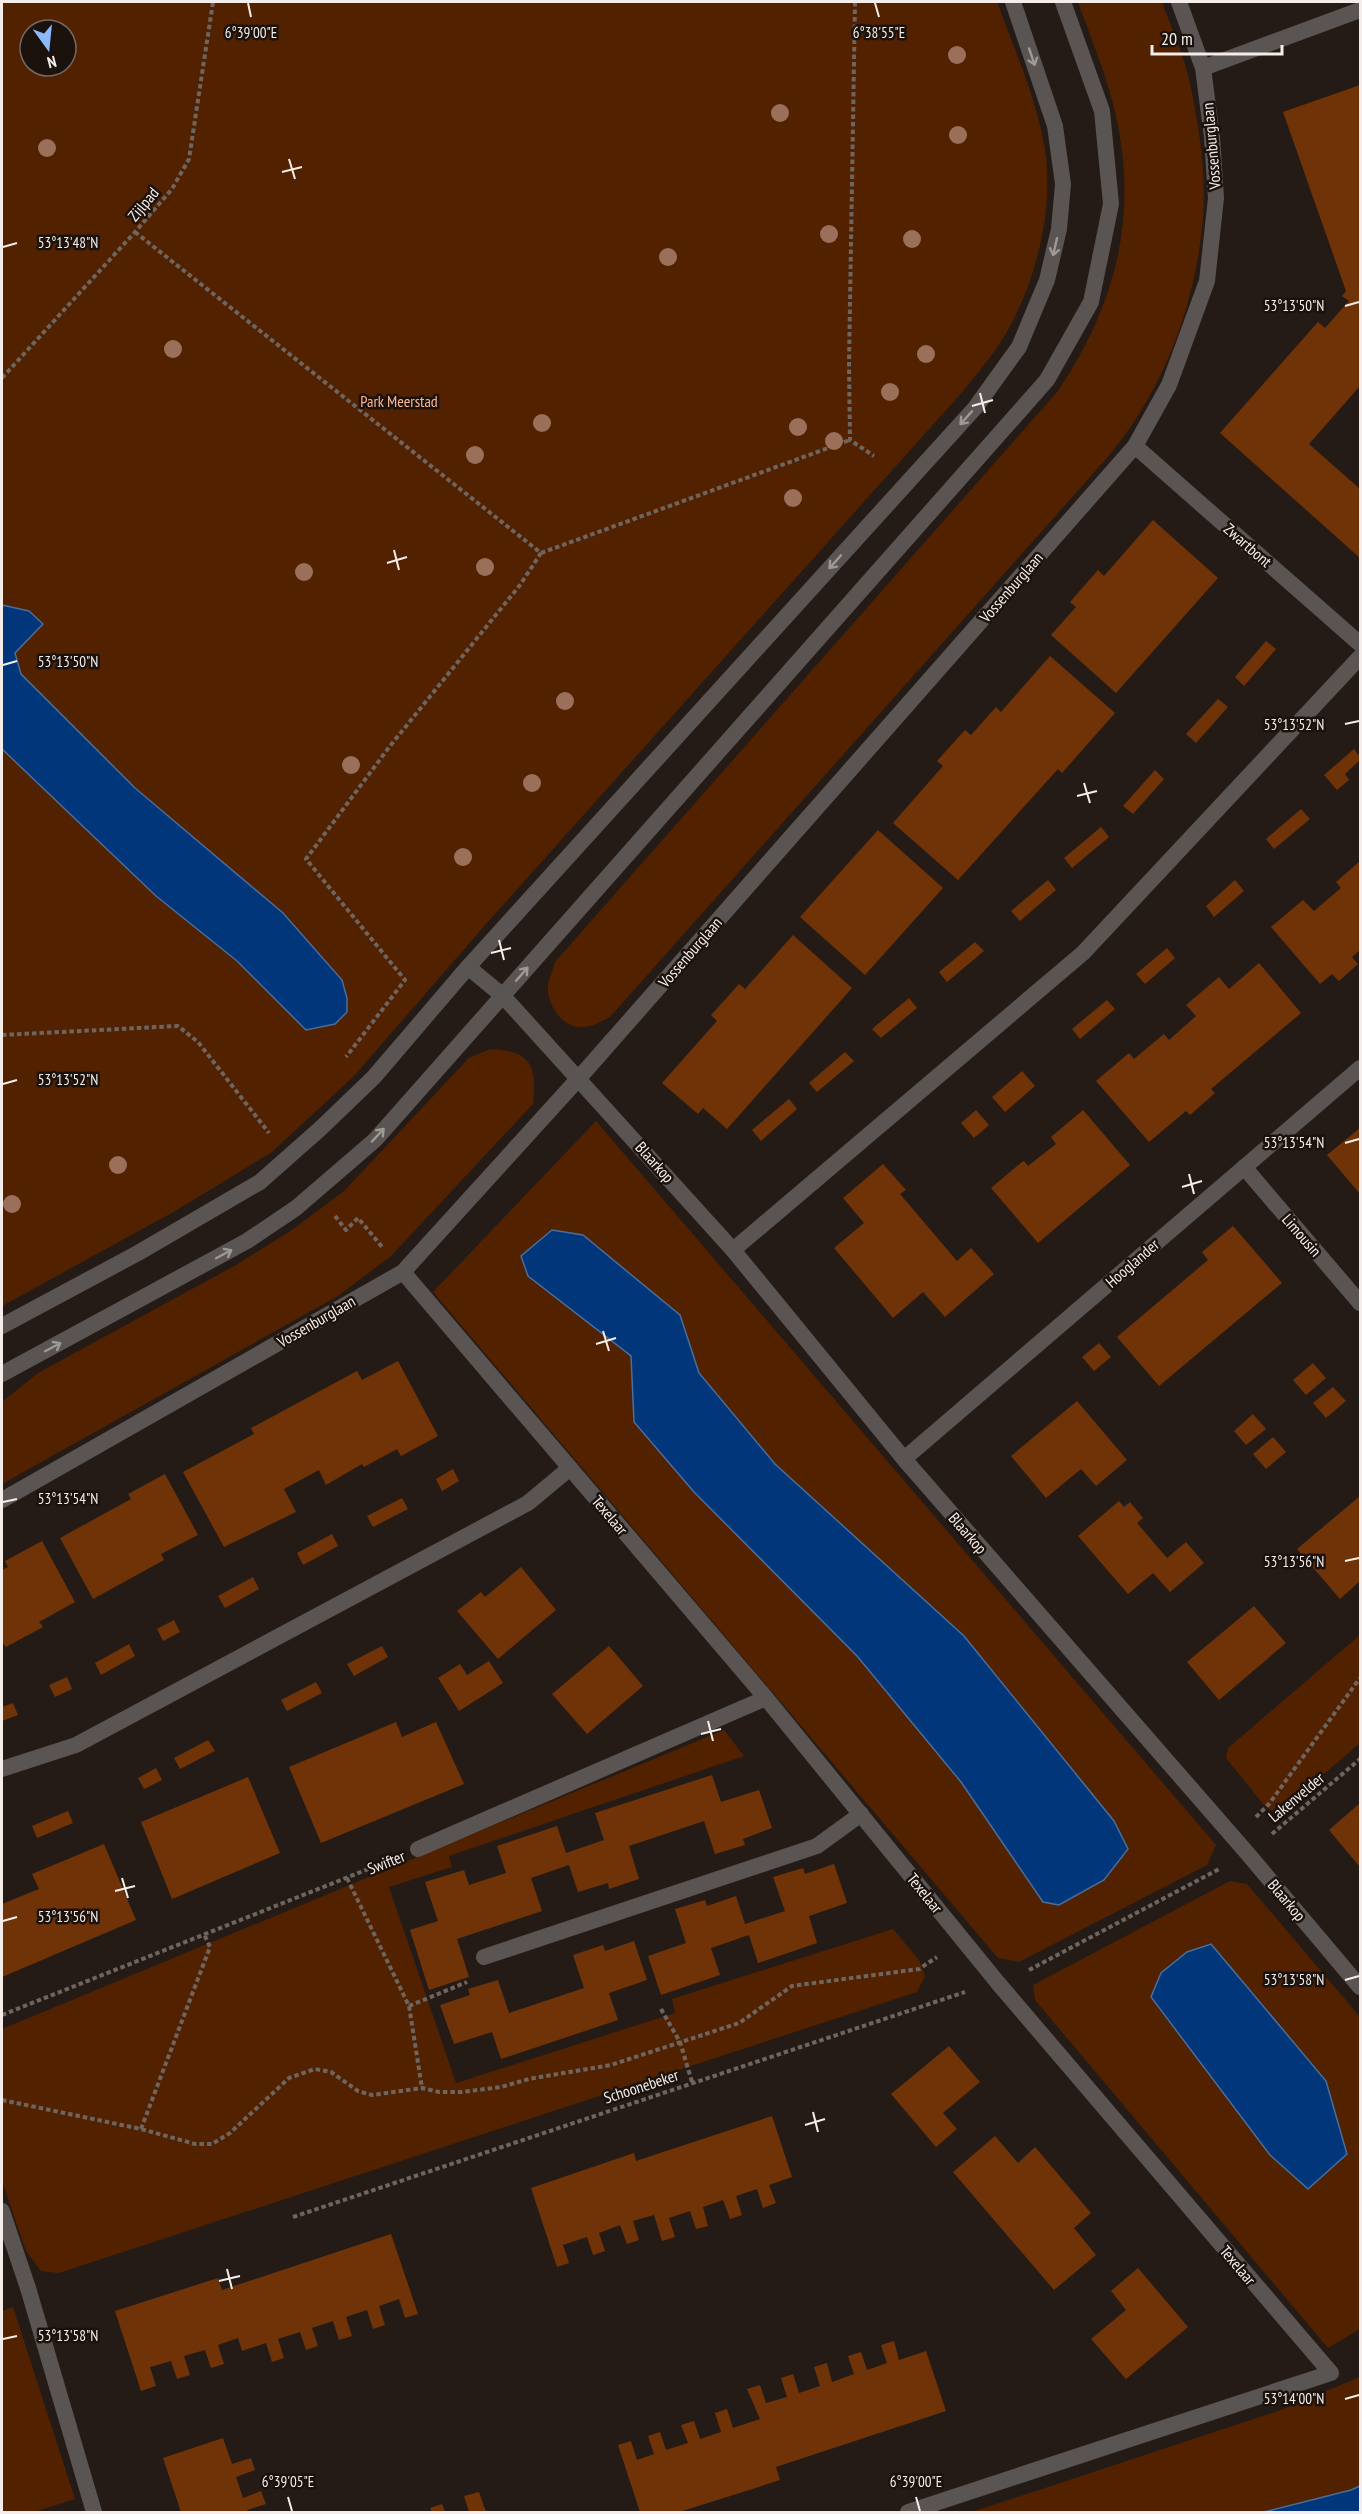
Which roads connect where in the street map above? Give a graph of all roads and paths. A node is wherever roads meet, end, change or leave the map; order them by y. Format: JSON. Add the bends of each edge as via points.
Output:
{"nodes":[{"id":1,"x":213,"y":2,"type":"edge"},
{"id":2,"x":855,"y":2,"type":"edge"},
{"id":3,"x":1013,"y":2,"type":"edge"},
{"id":4,"x":1063,"y":2,"type":"edge"},
{"id":5,"x":1179,"y":2,"type":"edge"},
{"id":6,"x":1360,"y":10,"type":"edge"},
{"id":7,"x":1203,"y":68,"type":"junction"},
{"id":8,"x":135,"y":232,"type":"junction"},
{"id":9,"x":2,"y":378,"type":"edge"},
{"id":10,"x":850,"y":440,"type":"junction"},
{"id":11,"x":1135,"y":446,"type":"junction"},
{"id":12,"x":874,"y":456,"type":"dead end"},
{"id":13,"x":541,"y":553,"type":"junction"},
{"id":14,"x":1360,"y":644,"type":"edge"},
{"id":15,"x":1360,"y":657,"type":"edge"},
{"id":16,"x":468,"y":968,"type":"junction"},
{"id":17,"x":503,"y":996,"type":"junction"},
{"id":18,"x":2,"y":1035,"type":"edge"},
{"id":19,"x":346,"y":1058,"type":"dead end"},
{"id":20,"x":1360,"y":1068,"type":"edge"},
{"id":21,"x":579,"y":1078,"type":"junction"},
{"id":22,"x":289,"y":1156,"type":"junction"},
{"id":23,"x":1244,"y":1167,"type":"junction"},
{"id":24,"x":316,"y":1191,"type":"junction"},
{"id":25,"x":733,"y":1250,"type":"junction"},
{"id":26,"x":403,"y":1272,"type":"junction"},
{"id":27,"x":1360,"y":1303,"type":"edge"},
{"id":28,"x":2,"y":1326,"type":"edge"},
{"id":29,"x":2,"y":1374,"type":"edge"},
{"id":30,"x":904,"y":1459,"type":"junction"},
{"id":31,"x":570,"y":1467,"type":"junction"},
{"id":32,"x":2,"y":1500,"type":"edge"},
{"id":33,"x":1360,"y":1678,"type":"edge"},
{"id":34,"x":766,"y":1698,"type":"junction"},
{"id":35,"x":1360,"y":1759,"type":"edge"},
{"id":36,"x":2,"y":1769,"type":"edge"},
{"id":37,"x":861,"y":1814,"type":"junction"},
{"id":38,"x":1234,"y":1838,"type":"junction"},
{"id":39,"x":418,"y":1849,"type":"joint"},
{"id":40,"x":1248,"y":1854,"type":"junction"},
{"id":41,"x":347,"y":1878,"type":"junction"},
{"id":42,"x":204,"y":1934,"type":"junction"},
{"id":43,"x":962,"y":1940,"type":"junction"},
{"id":44,"x":484,"y":1957,"type":"joint"},
{"id":45,"x":998,"y":1983,"type":"junction"},
{"id":46,"x":1360,"y":1987,"type":"edge"},
{"id":47,"x":409,"y":2006,"type":"junction"},
{"id":48,"x":661,"y":2009,"type":"dead end"},
{"id":49,"x":2,"y":2015,"type":"edge"},
{"id":50,"x":680,"y":2042,"type":"junction"},
{"id":51,"x":692,"y":2082,"type":"junction"},
{"id":52,"x":422,"y":2088,"type":"junction"},
{"id":53,"x":2,"y":2100,"type":"edge"},
{"id":54,"x":141,"y":2129,"type":"junction"},
{"id":55,"x":2,"y":2211,"type":"edge"},
{"id":56,"x":293,"y":2217,"type":"dead end"},
{"id":57,"x":94,"y":2512,"type":"edge"},
{"id":58,"x":908,"y":2512,"type":"edge"}],
"edges":[{"from":1,"to":8,"type":"path","name":"Zijlpad","via":[[189,159],[172,189]]},
{"from":2,"to":10,"type":"path"},
{"from":3,"to":16,"type":"street","one_way":true,"via":[[1055,126],[1063,184],[1059,229],[1047,280],[1019,347],[975,408]]},
{"from":17,"to":4,"type":"street","one_way":true,"via":[[1047,380],[1091,302],[1111,204],[1102,111]]},
{"from":5,"to":7,"type":"street","name":"Vossenburglaan"},
{"from":6,"to":7,"type":"street"},
{"from":7,"to":11,"type":"street","name":"Vossenburglaan","via":[[1216,198],[1207,281],[1169,385]]},
{"from":8,"to":9,"type":"path","name":"Zijlpad"},
{"from":8,"to":13,"type":"path"},
{"from":10,"to":12,"type":"path"},
{"from":10,"to":13,"type":"path"},
{"from":11,"to":14,"type":"street","name":"Zwartbont"},
{"from":11,"to":21,"type":"street","name":"Vossenburglaan"},
{"from":13,"to":19,"type":"path","via":[[306,859],[405,980]]},
{"from":15,"to":25,"type":"street","via":[[1083,953]]},
{"from":16,"to":17,"type":"street"},
{"from":16,"to":22,"type":"street","via":[[374,1077]]},
{"from":17,"to":21,"type":"street"},
{"from":24,"to":17,"type":"street","one_way":true,"via":[[375,1140]]},
{"from":18,"to":22,"type":"path","via":[[178,1026],[198,1042]]},
{"from":20,"to":23,"type":"street","name":"Hooglander"},
{"from":21,"to":25,"type":"street","name":"Blaarkop"},
{"from":21,"to":26,"type":"street","name":"Vossenburglaan"},
{"from":22,"to":28,"type":"street","via":[[260,1182]]},
{"from":23,"to":27,"type":"street","name":"Limousin"},
{"from":23,"to":30,"type":"street","name":"Hooglander"},
{"from":24,"to":26,"type":"path","via":[[346,1230],[358,1218]]},
{"from":29,"to":24,"type":"street","one_way":true,"via":[[247,1241]]},
{"from":25,"to":30,"type":"street","name":"Blaarkop"},
{"from":26,"to":31,"type":"street","name":"Texelaar"},
{"from":26,"to":32,"type":"street","name":"Vossenburglaan"},
{"from":30,"to":38,"type":"street","name":"Blaarkop"},
{"from":31,"to":34,"type":"street","name":"Texelaar"},
{"from":31,"to":36,"type":"street","via":[[528,1503],[118,1722],[76,1744]]},
{"from":33,"to":38,"type":"path","via":[[1269,1804]]},
{"from":34,"to":37,"type":"street","name":"Texelaar"},
{"from":34,"to":39,"type":"street","name":"Swifter"},
{"from":35,"to":40,"type":"path","name":"Lakenvelder"},
{"from":37,"to":43,"type":"street","name":"Texelaar"},
{"from":37,"to":44,"type":"street","via":[[817,1846]]},
{"from":38,"to":40,"type":"street","name":"Blaarkop"},
{"from":39,"to":41,"type":"path","name":"Swifter"},
{"from":40,"to":45,"type":"path","name":"Lakenvelder","via":[[1022,1974]]},
{"from":40,"to":46,"type":"street","name":"Blaarkop"},
{"from":41,"to":42,"type":"path","name":"Swifter"},
{"from":41,"to":47,"type":"path"},
{"from":42,"to":49,"type":"path","name":"Swifter"},
{"from":42,"to":54,"type":"path","via":[[210,1947]]},
{"from":43,"to":45,"type":"street","name":"Texelaar"},
{"from":43,"to":50,"type":"path","via":[[919,1969],[792,1986],[739,2024]]},
{"from":44,"to":47,"type":"path","via":[[481,1976]]},
{"from":45,"to":51,"type":"path","name":"Schoonebeker"},
{"from":45,"to":58,"type":"street","name":"Texelaar","via":[[1331,2373]]},
{"from":47,"to":52,"type":"path"},
{"from":48,"to":50,"type":"path"},
{"from":50,"to":51,"type":"path"},
{"from":50,"to":52,"type":"path","via":[[610,2065],[501,2087],[462,2092]]},
{"from":51,"to":56,"type":"path","name":"Schoonebeker"},
{"from":52,"to":54,"type":"path","via":[[372,2096],[331,2072],[315,2068],[289,2079],[230,2133],[212,2144],[195,2144]]},
{"from":53,"to":54,"type":"path"},
{"from":55,"to":57,"type":"street"}]}
